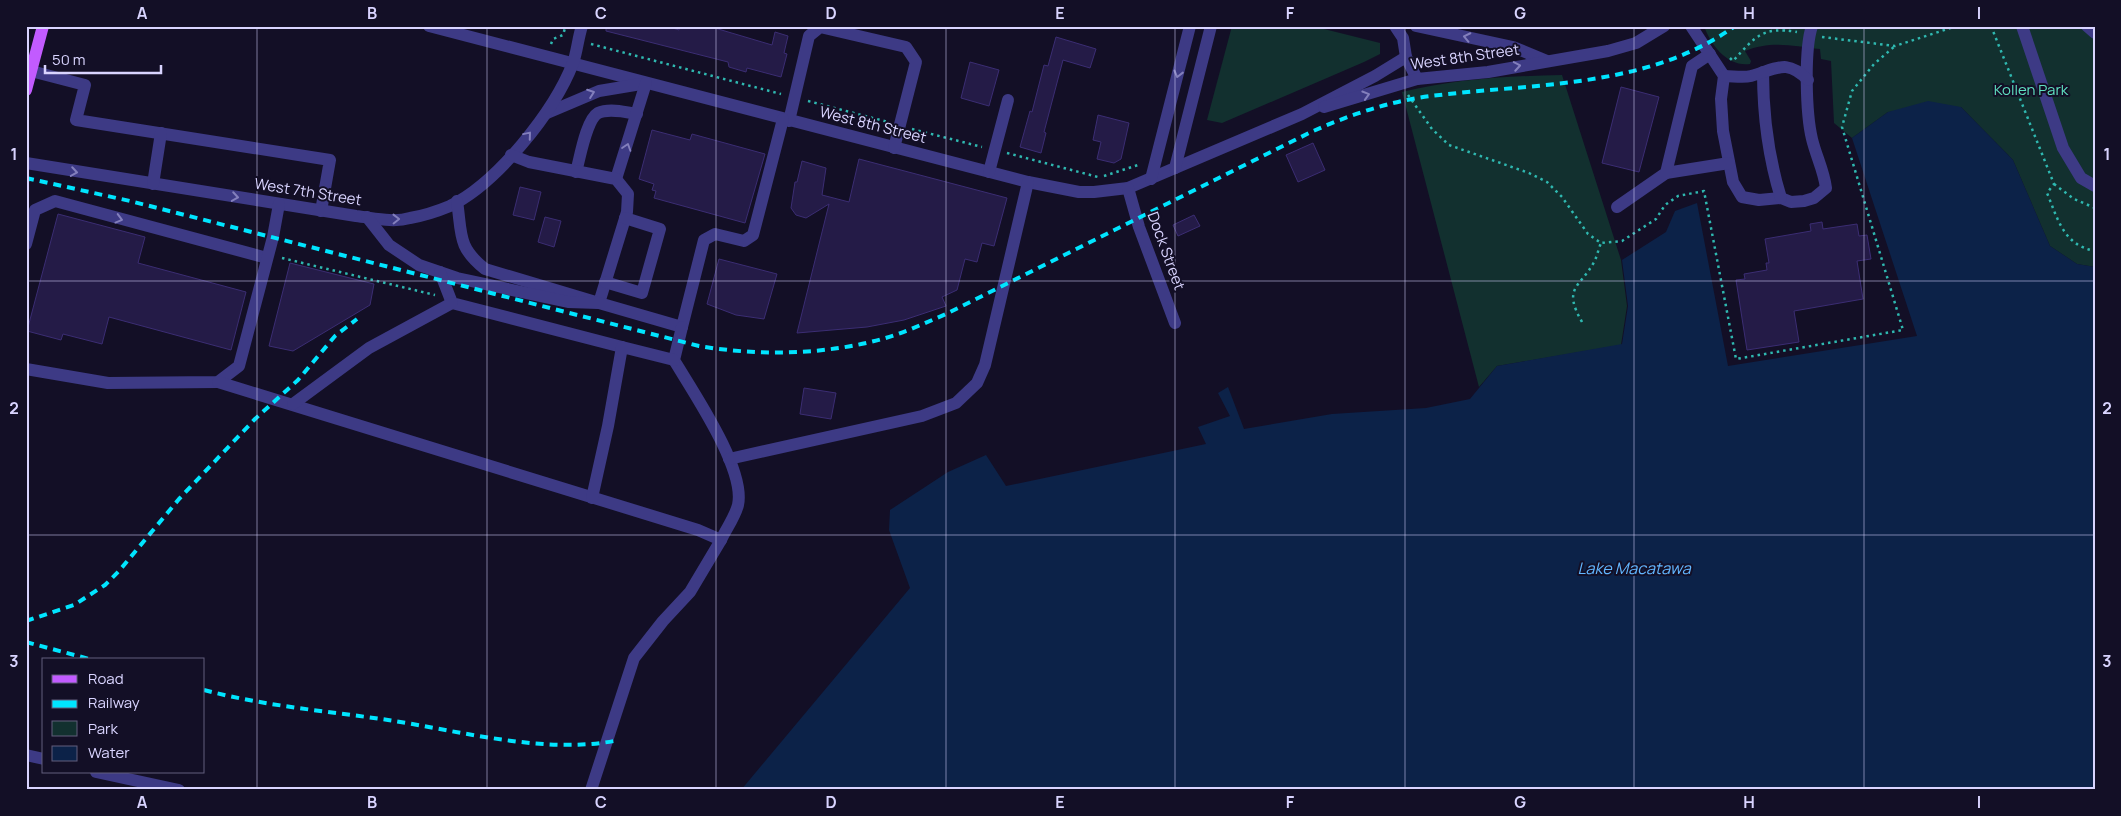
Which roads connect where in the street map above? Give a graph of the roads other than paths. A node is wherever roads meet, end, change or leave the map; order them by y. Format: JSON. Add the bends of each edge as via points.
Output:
{"nodes":[{"id":1,"x":43,"y":26,"type":"edge"},
{"id":2,"x":429,"y":26,"type":"edge"},
{"id":3,"x":582,"y":26,"type":"edge"},
{"id":4,"x":1190,"y":26,"type":"edge"},
{"id":5,"x":1211,"y":26,"type":"edge"},
{"id":6,"x":1395,"y":26,"type":"edge"},
{"id":7,"x":1416,"y":26,"type":"edge"},
{"id":8,"x":1664,"y":26,"type":"edge"},
{"id":9,"x":1691,"y":26,"type":"edge"},
{"id":10,"x":2022,"y":26,"type":"edge"},
{"id":11,"x":2087,"y":26,"type":"edge"},
{"id":12,"x":1810,"y":30,"type":"edge"},
{"id":13,"x":2095,"y":33,"type":"edge"},
{"id":14,"x":1710,"y":54,"type":"junction"},
{"id":15,"x":1406,"y":57,"type":"junction"},
{"id":16,"x":1547,"y":61,"type":"junction"},
{"id":17,"x":573,"y":63,"type":"junction"},
{"id":18,"x":31,"y":71,"type":"junction"},
{"id":19,"x":1763,"y":72,"type":"junction"},
{"id":20,"x":1724,"y":76,"type":"junction"},
{"id":21,"x":1417,"y":79,"type":"junction"},
{"id":22,"x":1808,"y":80,"type":"junction"},
{"id":23,"x":646,"y":83,"type":"junction"},
{"id":24,"x":26,"y":90,"type":"edge"},
{"id":25,"x":1008,"y":100,"type":"dead end"},
{"id":26,"x":547,"y":113,"type":"junction"},
{"id":27,"x":638,"y":114,"type":"junction"},
{"id":28,"x":1302,"y":114,"type":"junction"},
{"id":29,"x":786,"y":120,"type":"junction"},
{"id":30,"x":161,"y":133,"type":"junction"},
{"id":31,"x":894,"y":148,"type":"junction"},
{"id":32,"x":511,"y":155,"type":"junction"},
{"id":33,"x":26,"y":163,"type":"edge"},
{"id":34,"x":1729,"y":163,"type":"junction"},
{"id":35,"x":1175,"y":168,"type":"junction"},
{"id":36,"x":576,"y":172,"type":"junction"},
{"id":37,"x":989,"y":172,"type":"junction"},
{"id":38,"x":1666,"y":173,"type":"junction"},
{"id":39,"x":616,"y":179,"type":"junction"},
{"id":40,"x":1151,"y":179,"type":"junction"},
{"id":41,"x":1028,"y":182,"type":"junction"},
{"id":42,"x":152,"y":184,"type":"junction"},
{"id":43,"x":2095,"y":186,"type":"edge"},
{"id":44,"x":1128,"y":188,"type":"junction"},
{"id":45,"x":1781,"y":198,"type":"junction"},
{"id":46,"x":457,"y":201,"type":"junction"},
{"id":47,"x":279,"y":204,"type":"junction"},
{"id":48,"x":1617,"y":206,"type":"dead end"},
{"id":49,"x":321,"y":211,"type":"junction"},
{"id":50,"x":367,"y":217,"type":"junction"},
{"id":51,"x":625,"y":218,"type":"junction"},
{"id":52,"x":26,"y":244,"type":"edge"},
{"id":53,"x":268,"y":257,"type":"junction"},
{"id":54,"x":440,"y":272,"type":"junction"},
{"id":55,"x":606,"y":282,"type":"junction"},
{"id":56,"x":452,"y":301,"type":"junction"},
{"id":57,"x":599,"y":303,"type":"junction"},
{"id":58,"x":1175,"y":323,"type":"dead end"},
{"id":59,"x":682,"y":327,"type":"junction"},
{"id":60,"x":622,"y":347,"type":"junction"},
{"id":61,"x":674,"y":360,"type":"junction"},
{"id":62,"x":26,"y":369,"type":"edge"},
{"id":63,"x":218,"y":382,"type":"junction"},
{"id":64,"x":293,"y":404,"type":"junction"},
{"id":65,"x":729,"y":459,"type":"junction"},
{"id":66,"x":592,"y":498,"type":"junction"},
{"id":67,"x":721,"y":540,"type":"junction"},
{"id":68,"x":26,"y":755,"type":"edge"},
{"id":69,"x":42,"y":759,"type":"edge"},
{"id":70,"x":105,"y":774,"type":"edge"},
{"id":71,"x":179,"y":790,"type":"edge"},
{"id":72,"x":591,"y":790,"type":"edge"}],
"edges":[{"from":1,"to":18,"type":"main road"},
{"from":2,"to":17,"type":"street","name":"West 8th Street"},
{"from":3,"to":17,"type":"street","name":"West 7th Street"},
{"from":4,"to":40,"type":"street","one_way":true},
{"from":5,"to":35,"type":"street"},
{"from":6,"to":15,"type":"street","via":[[1403,38]]},
{"from":16,"to":7,"type":"street","one_way":true,"via":[[1513,48]]},
{"from":8,"to":16,"type":"street","name":"West 8th Street","via":[[1646,38],[1608,51]]},
{"from":9,"to":14,"type":"street"},
{"from":10,"to":43,"type":"street","via":[[2063,148],[2081,178]]},
{"from":11,"to":13,"type":"street"},
{"from":12,"to":22,"type":"street"},
{"from":14,"to":20,"type":"street"},
{"from":14,"to":38,"type":"street","via":[[1692,66]]},
{"from":15,"to":21,"type":"street"},
{"from":15,"to":28,"type":"street","name":"West 8th Street"},
{"from":21,"to":16,"type":"street","name":"West 8th Street","one_way":true,"via":[[1488,72]]},
{"from":17,"to":23,"type":"street","name":"West 8th Street"},
{"from":17,"to":26,"type":"street","name":"West 7th Street"},
{"from":18,"to":24,"type":"main road"},
{"from":18,"to":30,"type":"street","via":[[85,85],[76,120]]},
{"from":19,"to":20,"type":"street","via":[[1749,76]]},
{"from":19,"to":22,"type":"street","via":[[1783,66],[1798,70]]},
{"from":19,"to":45,"type":"street","via":[[1766,143]]},
{"from":20,"to":34,"type":"street","via":[[1721,117]]},
{"from":28,"to":21,"type":"street","name":"West 8th Street","one_way":true},
{"from":22,"to":45,"type":"street","via":[[1811,133],[1826,188],[1814,198],[1804,201],[1792,202]]},
{"from":26,"to":23,"type":"street","name":"West 7th Street","one_way":true,"via":[[598,91]]},
{"from":23,"to":27,"type":"street"},
{"from":23,"to":29,"type":"street","name":"West 8th Street"},
{"from":25,"to":37,"type":"street"},
{"from":32,"to":26,"type":"street","name":"West 7th Street","one_way":true},
{"from":27,"to":36,"type":"street","via":[[599,113],[590,121]]},
{"from":39,"to":27,"type":"street","one_way":true},
{"from":28,"to":35,"type":"street","name":"West 8th Street"},
{"from":29,"to":31,"type":"street","name":"West 8th Street"},
{"from":29,"to":31,"type":"street","via":[[809,36],[820,26],[906,47],[916,62]]},
{"from":29,"to":59,"type":"street","via":[[753,235],[744,241],[715,234],[704,240]]},
{"from":30,"to":42,"type":"street"},
{"from":30,"to":49,"type":"street","via":[[330,160]]},
{"from":31,"to":37,"type":"street","name":"West 8th Street"},
{"from":32,"to":36,"type":"street"},
{"from":32,"to":46,"type":"street","name":"West 7th Street","via":[[490,179]]},
{"from":33,"to":42,"type":"street","name":"West 7th Street","one_way":true},
{"from":34,"to":38,"type":"street"},
{"from":34,"to":45,"type":"street","via":[[1733,182],[1742,197],[1759,200]]},
{"from":35,"to":40,"type":"street","name":"West 8th Street"},
{"from":36,"to":39,"type":"street"},
{"from":37,"to":41,"type":"street","name":"West 8th Street"},
{"from":38,"to":48,"type":"street"},
{"from":39,"to":51,"type":"street","via":[[628,194]]},
{"from":40,"to":44,"type":"street","name":"West 8th Street"},
{"from":41,"to":44,"type":"street","name":"West 8th Street","via":[[1079,192]]},
{"from":41,"to":65,"type":"street","via":[[985,365],[977,383],[956,402],[922,416]]},
{"from":42,"to":47,"type":"street","name":"West 7th Street","one_way":true},
{"from":44,"to":58,"type":"street","name":"Dock Street"},
{"from":50,"to":46,"type":"street","name":"West 7th Street","one_way":true,"via":[[409,219]]},
{"from":46,"to":57,"type":"street","via":[[463,243],[470,257],[485,269]]},
{"from":47,"to":49,"type":"street","name":"West 7th Street"},
{"from":47,"to":53,"type":"street"},
{"from":49,"to":50,"type":"street","name":"West 7th Street"},
{"from":50,"to":54,"type":"street","via":[[389,245],[419,265]]},
{"from":51,"to":55,"type":"street"},
{"from":51,"to":55,"type":"street","via":[[660,229],[642,292]]},
{"from":52,"to":53,"type":"street","one_way":true,"via":[[35,210],[55,201]]},
{"from":53,"to":63,"type":"street","via":[[239,366]]},
{"from":54,"to":56,"type":"street"},
{"from":54,"to":57,"type":"street","via":[[568,302]]},
{"from":55,"to":57,"type":"street"},
{"from":56,"to":60,"type":"street"},
{"from":56,"to":64,"type":"street","via":[[369,348]]},
{"from":57,"to":59,"type":"street"},
{"from":59,"to":61,"type":"street"},
{"from":60,"to":61,"type":"street"},
{"from":60,"to":66,"type":"street"},
{"from":61,"to":65,"type":"street"},
{"from":62,"to":63,"type":"street","via":[[108,383]]},
{"from":63,"to":64,"type":"street"},
{"from":64,"to":66,"type":"street"},
{"from":65,"to":67,"type":"street","via":[[738,505]]},
{"from":66,"to":67,"type":"street"},
{"from":67,"to":72,"type":"street","via":[[690,592],[634,658]]},
{"from":68,"to":69,"type":"street"},
{"from":70,"to":71,"type":"street"}]}
